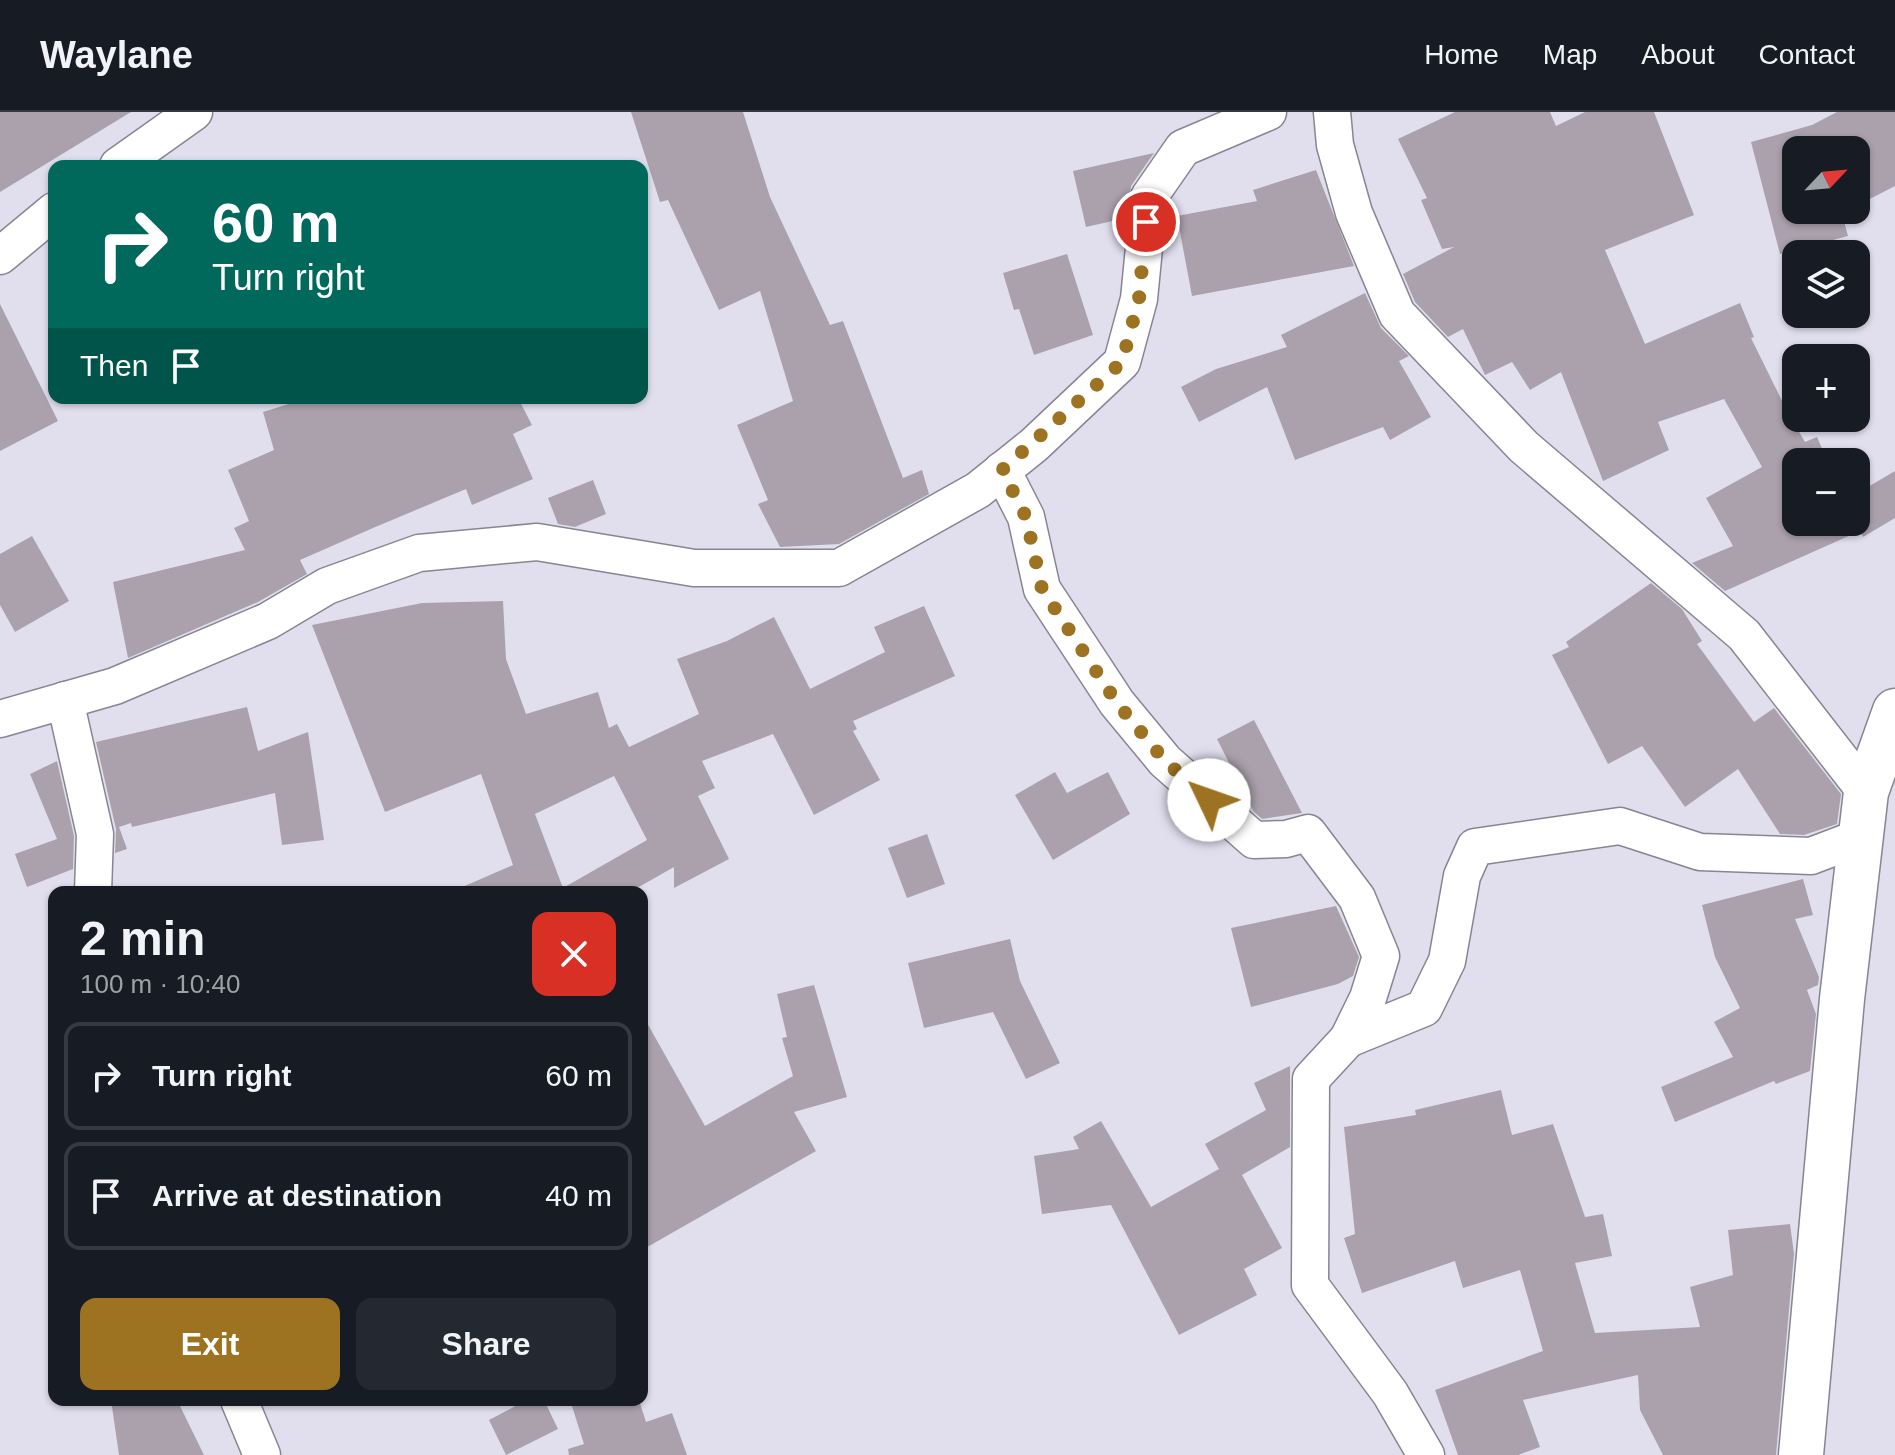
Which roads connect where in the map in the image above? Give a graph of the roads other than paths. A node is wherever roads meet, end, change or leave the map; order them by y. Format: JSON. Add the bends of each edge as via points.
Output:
{"nodes":[{"id":1,"x":194,"y":112,"type":"edge"},
{"id":2,"x":1268,"y":112,"type":"edge"},
{"id":3,"x":1332,"y":112,"type":"edge"},
{"id":4,"x":126,"y":160,"type":"edge"},
{"id":5,"x":48,"y":216,"type":"edge"},
{"id":6,"x":0,"y":256,"type":"edge"},
{"id":7,"x":1002,"y":470,"type":"junction"},
{"id":8,"x":65,"y":700,"type":"junction"},
{"id":9,"x":1895,"y":711,"type":"edge"},
{"id":10,"x":0,"y":719,"type":"edge"},
{"id":11,"x":1866,"y":792,"type":"junction"},
{"id":12,"x":1878,"y":835,"type":"edge"},
{"id":13,"x":93,"y":886,"type":"edge"},
{"id":14,"x":1348,"y":1039,"type":"junction"},
{"id":15,"x":242,"y":1406,"type":"edge"},
{"id":16,"x":262,"y":1455,"type":"edge"},
{"id":17,"x":1426,"y":1455,"type":"edge"},
{"id":18,"x":1801,"y":1455,"type":"edge"}],
"edges":[{"from":1,"to":4,"type":"street"},
{"from":2,"to":7,"type":"street","via":[[1183,148],[1149,197],[1139,299],[1122,362]]},
{"from":3,"to":11,"type":"street","via":[[1335,145],[1354,213],[1397,314],[1524,447],[1744,635]]},
{"from":5,"to":6,"type":"street"},
{"from":7,"to":8,"type":"street","via":[[978,490],[839,568],[694,568],[537,542],[419,553],[327,586],[268,621],[129,681]]},
{"from":7,"to":14,"type":"street","via":[[1026,517],[1042,589],[1117,703],[1165,761],[1254,840],[1308,833],[1357,898],[1381,956]]},
{"from":8,"to":10,"type":"street"},
{"from":8,"to":13,"type":"street","via":[[95,834]]},
{"from":9,"to":11,"type":"street"},
{"from":11,"to":12,"type":"street"},
{"from":12,"to":14,"type":"street","via":[[1811,856],[1700,852],[1620,826],[1475,847],[1462,876],[1447,961],[1424,1008]]},
{"from":12,"to":18,"type":"street","via":[[1842,999]]},
{"from":14,"to":17,"type":"street","via":[[1311,1079],[1310,1285],[1390,1393]]},
{"from":15,"to":16,"type":"street"}]}
